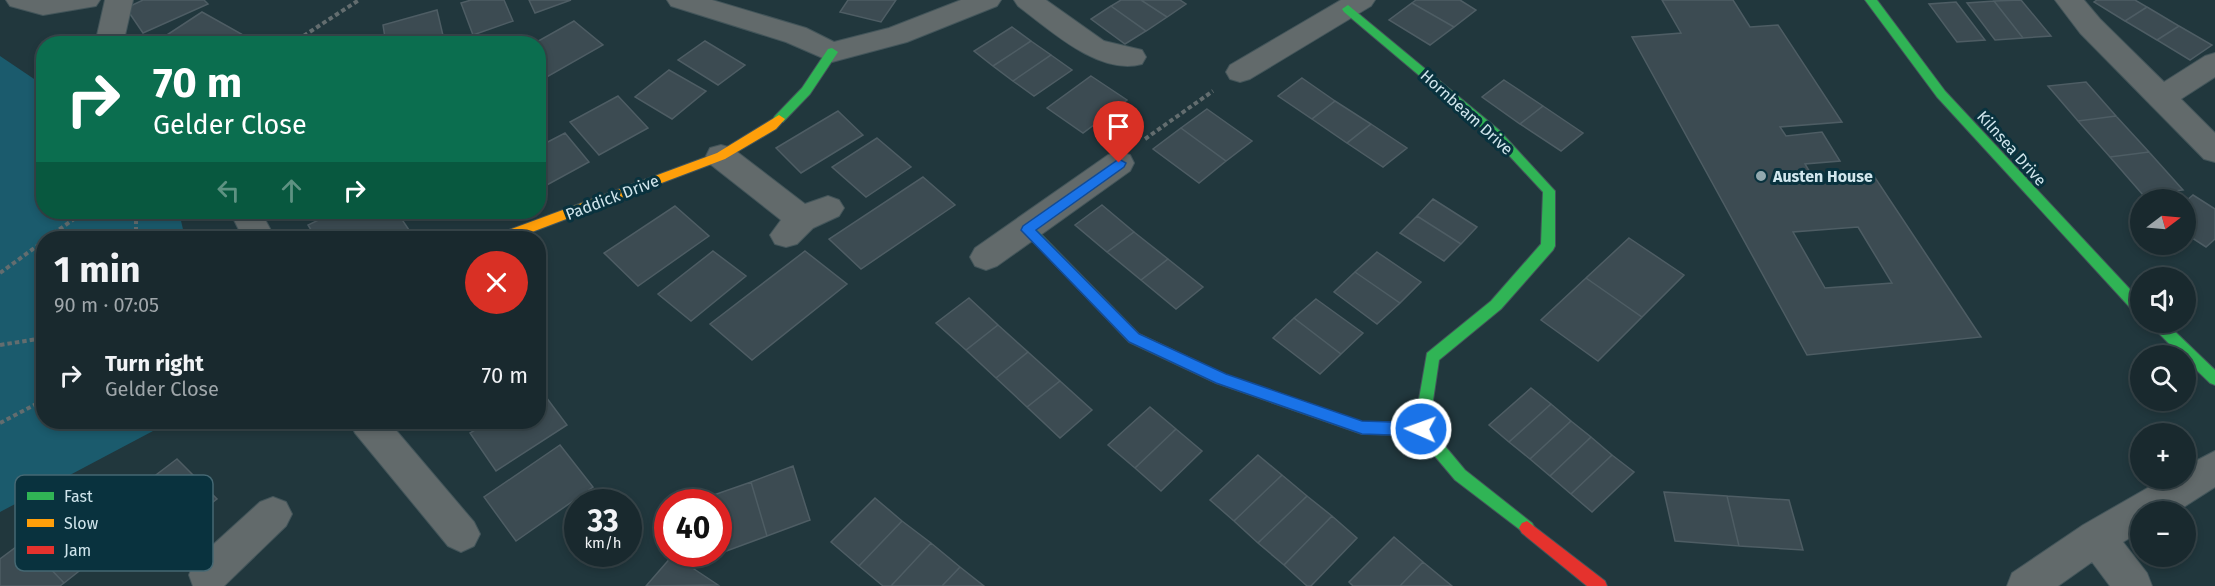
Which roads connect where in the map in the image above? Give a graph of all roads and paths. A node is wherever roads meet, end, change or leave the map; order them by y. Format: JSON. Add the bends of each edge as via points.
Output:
{"nodes":[{"id":1,"x":20,"y":0,"type":"edge"},
{"id":2,"x":86,"y":0,"type":"edge"},
{"id":3,"x":119,"y":0,"type":"edge"},
{"id":4,"x":359,"y":0,"type":"edge"},
{"id":5,"x":987,"y":0,"type":"edge"},
{"id":6,"x":1028,"y":0,"type":"edge"},
{"id":7,"x":1871,"y":0,"type":"edge"},
{"id":8,"x":2069,"y":0,"type":"edge"},
{"id":9,"x":686,"y":1,"type":"edge"},
{"id":10,"x":1354,"y":5,"type":"edge"},
{"id":11,"x":111,"y":36,"type":"edge"},
{"id":12,"x":303,"y":36,"type":"edge"},
{"id":13,"x":832,"y":52,"type":"junction"},
{"id":14,"x":1132,"y":57,"type":"dead end"},
{"id":15,"x":2215,"y":63,"type":"edge"},
{"id":16,"x":1240,"y":72,"type":"joint"},
{"id":17,"x":2162,"y":98,"type":"junction"},
{"id":18,"x":2215,"y":151,"type":"edge"},
{"id":19,"x":721,"y":156,"type":"junction"},
{"id":20,"x":1119,"y":163,"type":"joint"},
{"id":21,"x":74,"y":219,"type":"edge"},
{"id":22,"x":806,"y":221,"type":"dead end"},
{"id":23,"x":1028,"y":230,"type":"junction"},
{"id":24,"x":58,"y":231,"type":"edge"},
{"id":25,"x":522,"y":231,"type":"edge"},
{"id":26,"x":36,"y":247,"type":"edge"},
{"id":27,"x":986,"y":257,"type":"dead end"},
{"id":28,"x":0,"y":273,"type":"edge"},
{"id":29,"x":2130,"y":298,"type":"edge"},
{"id":30,"x":2167,"y":333,"type":"edge"},
{"id":31,"x":36,"y":339,"type":"edge"},
{"id":32,"x":0,"y":345,"type":"edge"},
{"id":33,"x":2215,"y":379,"type":"edge"},
{"id":34,"x":36,"y":404,"type":"edge"},
{"id":35,"x":0,"y":423,"type":"edge"},
{"id":36,"x":374,"y":429,"type":"edge"},
{"id":37,"x":1421,"y":429,"type":"junction"},
{"id":38,"x":2215,"y":467,"type":"edge"},
{"id":39,"x":2160,"y":501,"type":"edge"},
{"id":40,"x":273,"y":514,"type":"dead end"},
{"id":41,"x":2130,"y":519,"type":"edge"},
{"id":42,"x":461,"y":534,"type":"dead end"},
{"id":43,"x":2096,"y":537,"type":"junction"},
{"id":44,"x":206,"y":582,"type":"edge"},
{"id":45,"x":1599,"y":586,"type":"edge"},
{"id":46,"x":2026,"y":586,"type":"edge"},
{"id":47,"x":2133,"y":586,"type":"edge"}],
"edges":[{"from":1,"to":2,"type":"street","via":[[43,6]]},
{"from":3,"to":11,"type":"street"},
{"from":4,"to":12,"type":"path"},
{"from":5,"to":13,"type":"street","via":[[897,35]]},
{"from":6,"to":14,"type":"street","via":[[1095,49]]},
{"from":7,"to":29,"type":"street","name":"Kilnsea Drive","via":[[1941,94]]},
{"from":8,"to":17,"type":"street"},
{"from":9,"to":13,"type":"street","via":[[796,35]]},
{"from":10,"to":16,"type":"street"},
{"from":10,"to":37,"type":"street","name":"Hornbeam Drive","via":[[1495,133],[1549,191],[1548,246],[1496,305],[1432,357]]},
{"from":13,"to":19,"type":"street","name":"Paddick Drive","via":[[806,91],[772,126]]},
{"from":15,"to":17,"type":"street"},
{"from":16,"to":20,"type":"path","via":[[1149,135]]},
{"from":17,"to":18,"type":"street"},
{"from":19,"to":22,"type":"street"},
{"from":19,"to":25,"type":"street","name":"Paddick Drive"},
{"from":20,"to":23,"type":"street"},
{"from":21,"to":24,"type":"path"},
{"from":23,"to":27,"type":"street"},
{"from":23,"to":37,"type":"street","via":[[1134,338],[1221,379],[1362,428]]},
{"from":26,"to":28,"type":"path"},
{"from":30,"to":33,"type":"street"},
{"from":31,"to":32,"type":"path"},
{"from":34,"to":35,"type":"path"},
{"from":36,"to":42,"type":"street"},
{"from":37,"to":45,"type":"street","via":[[1460,475]]},
{"from":38,"to":39,"type":"street"},
{"from":40,"to":44,"type":"street"},
{"from":41,"to":43,"type":"street"},
{"from":43,"to":46,"type":"street"},
{"from":43,"to":47,"type":"street"}]}
